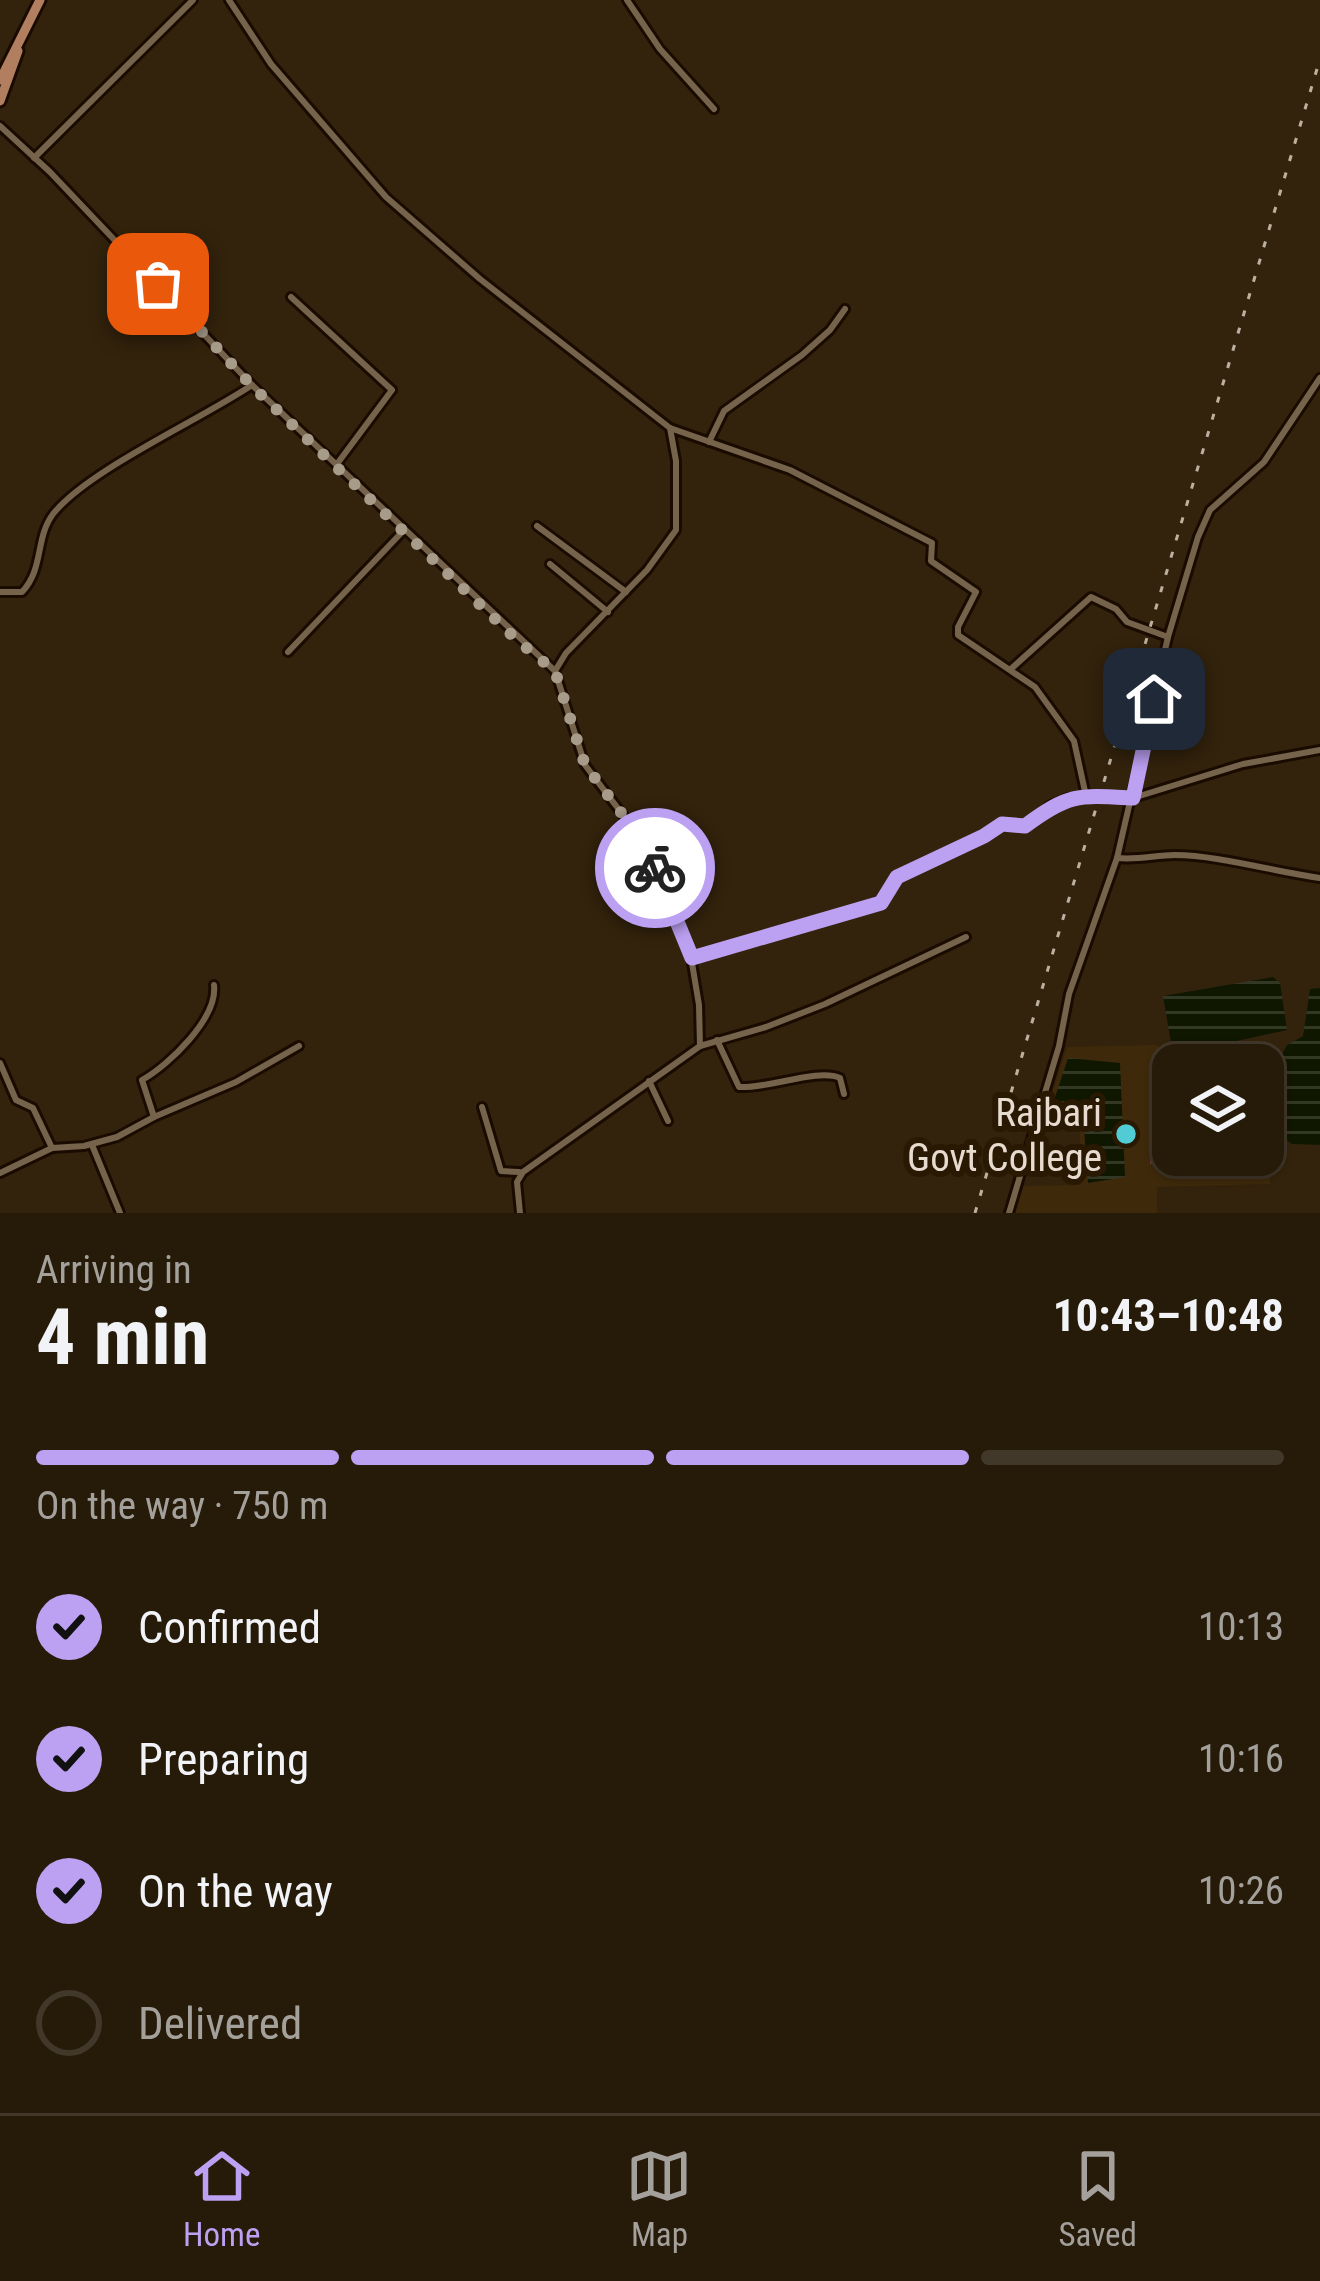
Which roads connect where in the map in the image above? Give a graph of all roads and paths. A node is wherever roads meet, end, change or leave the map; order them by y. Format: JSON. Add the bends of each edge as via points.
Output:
{"nodes":[{"id":1,"x":40,"y":0,"type":"edge"},
{"id":2,"x":194,"y":0,"type":"edge"},
{"id":3,"x":229,"y":0,"type":"edge"},
{"id":4,"x":627,"y":0,"type":"edge"},
{"id":5,"x":19,"y":45,"type":"junction"},
{"id":6,"x":0,"y":80,"type":"edge"},
{"id":7,"x":0,"y":101,"type":"edge"},
{"id":8,"x":714,"y":109,"type":"dead end"},
{"id":9,"x":0,"y":126,"type":"edge"},
{"id":10,"x":34,"y":158,"type":"junction"},
{"id":11,"x":291,"y":297,"type":"dead end"},
{"id":12,"x":845,"y":309,"type":"dead end"},
{"id":13,"x":1320,"y":379,"type":"edge"},
{"id":14,"x":252,"y":386,"type":"junction"},
{"id":15,"x":670,"y":428,"type":"junction"},
{"id":16,"x":709,"y":442,"type":"junction"},
{"id":17,"x":337,"y":464,"type":"junction"},
{"id":18,"x":537,"y":526,"type":"dead end"},
{"id":19,"x":404,"y":530,"type":"junction"},
{"id":20,"x":550,"y":564,"type":"dead end"},
{"id":21,"x":0,"y":592,"type":"edge"},
{"id":22,"x":626,"y":592,"type":"junction"},
{"id":23,"x":608,"y":612,"type":"junction"},
{"id":24,"x":1168,"y":637,"type":"junction"},
{"id":25,"x":288,"y":652,"type":"dead end"},
{"id":26,"x":1012,"y":669,"type":"junction"},
{"id":27,"x":555,"y":671,"type":"junction"},
{"id":28,"x":1320,"y":750,"type":"edge"},
{"id":29,"x":1086,"y":796,"type":"junction"},
{"id":30,"x":1133,"y":798,"type":"junction"},
{"id":31,"x":1117,"y":858,"type":"junction"},
{"id":32,"x":1320,"y":878,"type":"edge"},
{"id":33,"x":966,"y":937,"type":"dead end"},
{"id":34,"x":692,"y":958,"type":"junction"},
{"id":35,"x":214,"y":985,"type":"dead end"},
{"id":36,"x":717,"y":1040,"type":"junction"},
{"id":37,"x":299,"y":1046,"type":"dead end"},
{"id":38,"x":700,"y":1046,"type":"junction"},
{"id":39,"x":0,"y":1063,"type":"edge"},
{"id":40,"x":649,"y":1082,"type":"junction"},
{"id":41,"x":844,"y":1094,"type":"dead end"},
{"id":42,"x":482,"y":1107,"type":"dead end"},
{"id":43,"x":154,"y":1117,"type":"junction"},
{"id":44,"x":668,"y":1120,"type":"dead end"},
{"id":45,"x":92,"y":1144,"type":"junction"},
{"id":46,"x":52,"y":1148,"type":"junction"},
{"id":47,"x":523,"y":1172,"type":"junction"},
{"id":48,"x":0,"y":1173,"type":"edge"},
{"id":49,"x":120,"y":1213,"type":"edge"},
{"id":50,"x":520,"y":1213,"type":"edge"},
{"id":51,"x":1009,"y":1213,"type":"edge"}],
"edges":[{"from":1,"to":5,"type":"main road"},
{"from":2,"to":10,"type":"street"},
{"from":3,"to":15,"type":"street","via":[[272,64],[386,196]]},
{"from":4,"to":8,"type":"street"},
{"from":5,"to":6,"type":"main road"},
{"from":5,"to":7,"type":"main road"},
{"from":9,"to":10,"type":"street"},
{"from":10,"to":14,"type":"street"},
{"from":11,"to":17,"type":"street","via":[[392,390]]},
{"from":12,"to":16,"type":"street","via":[[802,355],[724,411]]},
{"from":13,"to":24,"type":"street","via":[[1264,462],[1210,511]]},
{"from":14,"to":17,"type":"street"},
{"from":14,"to":21,"type":"street","via":[[81,488],[45,527],[33,580],[22,592]]},
{"from":15,"to":16,"type":"street"},
{"from":15,"to":22,"type":"street","via":[[676,530]]},
{"from":16,"to":26,"type":"street","via":[[790,470],[932,542],[931,561],[976,592],[958,635]]},
{"from":17,"to":19,"type":"street"},
{"from":18,"to":22,"type":"street"},
{"from":19,"to":25,"type":"street"},
{"from":19,"to":27,"type":"street"},
{"from":20,"to":23,"type":"street"},
{"from":22,"to":23,"type":"street"},
{"from":23,"to":27,"type":"street"},
{"from":24,"to":26,"type":"street","via":[[1091,597]]},
{"from":24,"to":30,"type":"street"},
{"from":26,"to":29,"type":"street","via":[[1074,740]]},
{"from":27,"to":34,"type":"street","via":[[585,765],[642,840]]},
{"from":28,"to":30,"type":"street"},
{"from":29,"to":30,"type":"street"},
{"from":29,"to":34,"type":"street","via":[[1051,806],[1025,826],[1002,824],[897,877],[881,903]]},
{"from":30,"to":31,"type":"street"},
{"from":31,"to":32,"type":"street","via":[[1192,857]]},
{"from":31,"to":51,"type":"street","via":[[1069,994]]},
{"from":33,"to":36,"type":"street","via":[[825,1004]]},
{"from":34,"to":38,"type":"street"},
{"from":35,"to":43,"type":"street","via":[[210,1013],[166,1066],[142,1080]]},
{"from":36,"to":38,"type":"street"},
{"from":36,"to":41,"type":"street","via":[[734,1085],[826,1073],[840,1078]]},
{"from":37,"to":43,"type":"street"},
{"from":38,"to":40,"type":"street"},
{"from":39,"to":46,"type":"street"},
{"from":40,"to":44,"type":"street"},
{"from":40,"to":47,"type":"street"},
{"from":42,"to":47,"type":"street","via":[[500,1171]]},
{"from":43,"to":45,"type":"street"},
{"from":45,"to":46,"type":"street"},
{"from":45,"to":49,"type":"street"},
{"from":46,"to":48,"type":"street"},
{"from":47,"to":50,"type":"street"}]}
